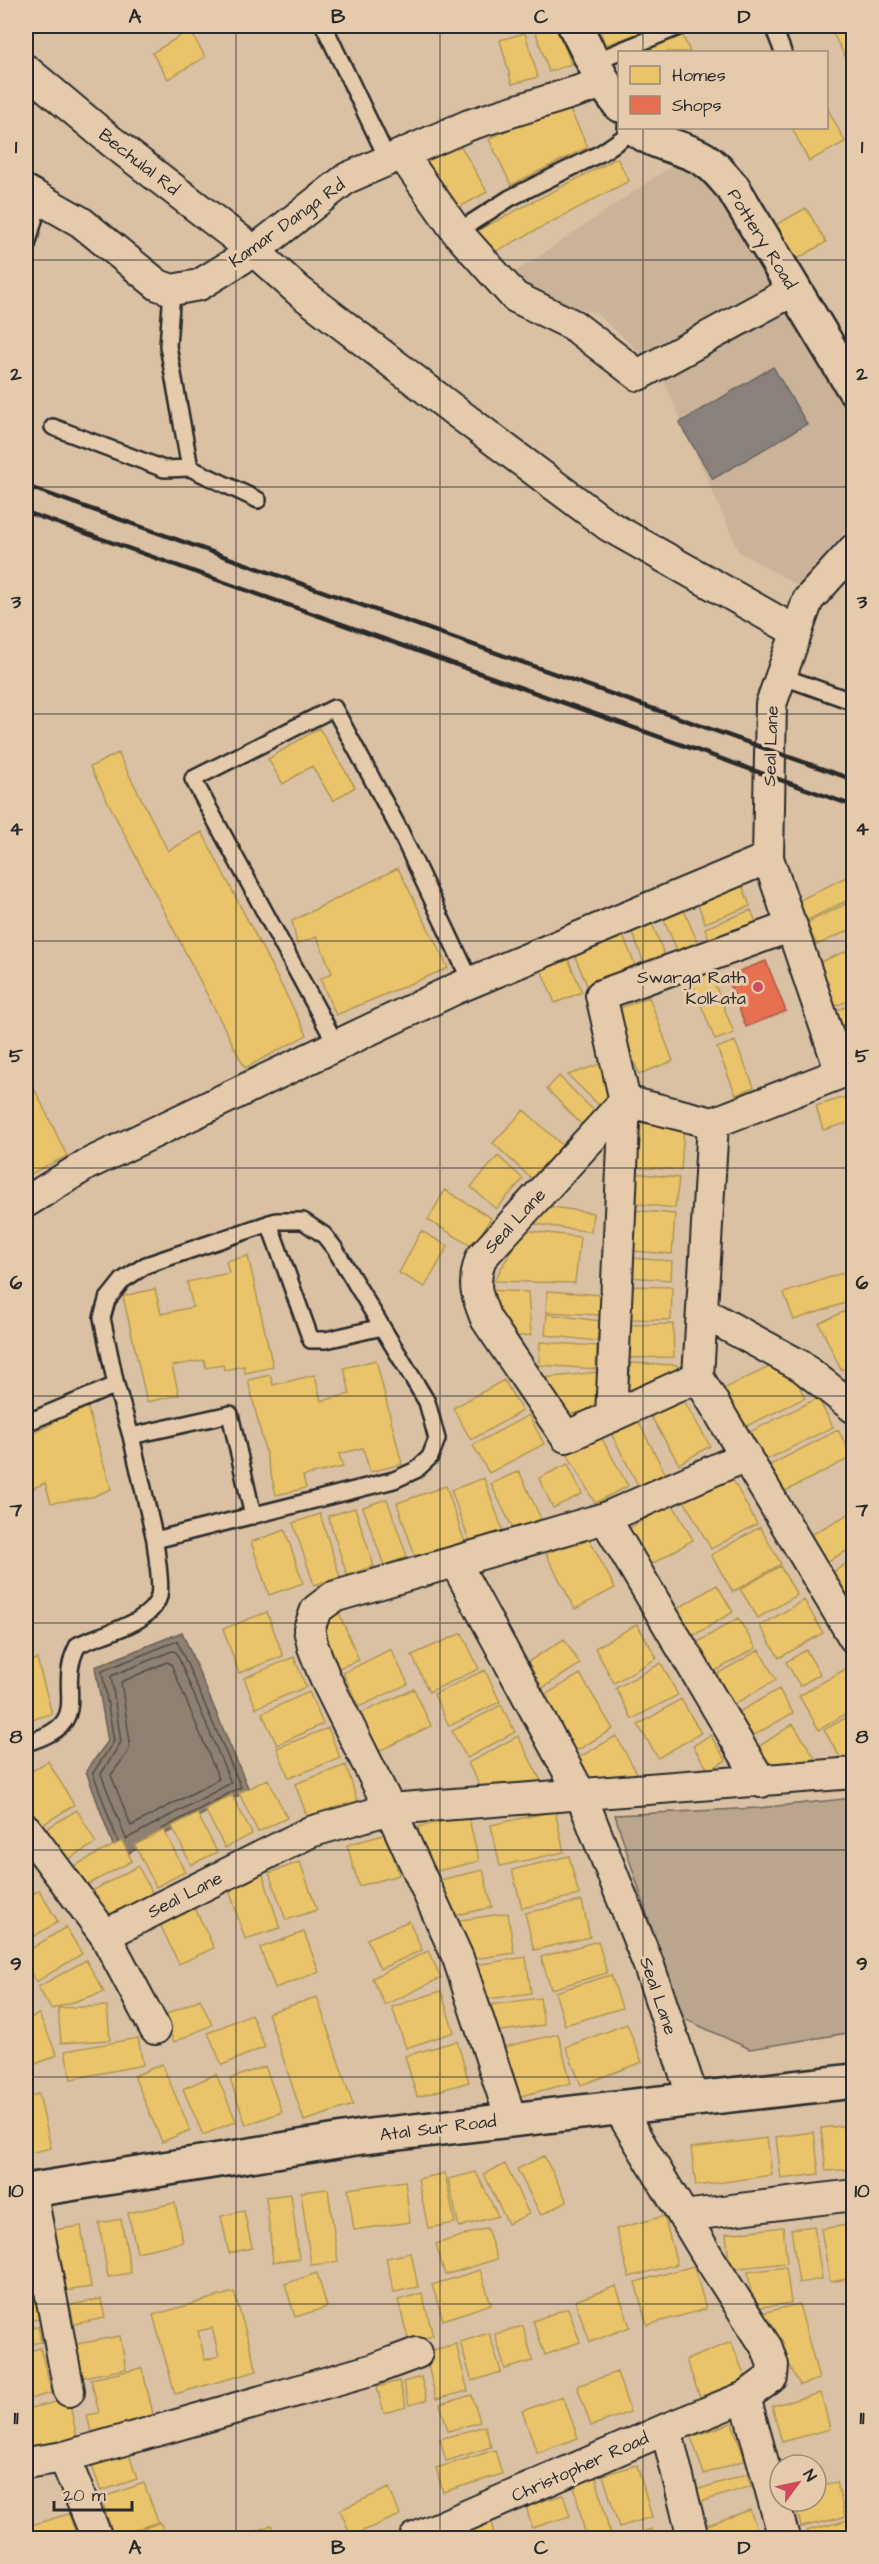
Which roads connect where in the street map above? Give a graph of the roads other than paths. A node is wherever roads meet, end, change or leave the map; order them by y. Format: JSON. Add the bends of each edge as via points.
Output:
{"nodes":[{"id":1,"x":324,"y":26,"type":"edge"},
{"id":2,"x":575,"y":26,"type":"edge"},
{"id":3,"x":681,"y":26,"type":"edge"},
{"id":4,"x":773,"y":26,"type":"edge"},
{"id":5,"x":660,"y":51,"type":"edge"},
{"id":6,"x":783,"y":51,"type":"edge"},
{"id":7,"x":26,"y":70,"type":"edge"},
{"id":8,"x":617,"y":101,"type":"edge"},
{"id":9,"x":645,"y":129,"type":"edge"},
{"id":10,"x":395,"y":157,"type":"junction"},
{"id":11,"x":33,"y":195,"type":"edge"},
{"id":12,"x":457,"y":232,"type":"junction"},
{"id":13,"x":26,"y":249,"type":"edge"},
{"id":14,"x":254,"y":251,"type":"junction"},
{"id":15,"x":172,"y":290,"type":"junction"},
{"id":16,"x":794,"y":290,"type":"junction"},
{"id":17,"x":854,"y":389,"type":"edge"},
{"id":18,"x":53,"y":427,"type":"dead end"},
{"id":19,"x":190,"y":468,"type":"junction"},
{"id":20,"x":258,"y":500,"type":"dead end"},
{"id":21,"x":854,"y":549,"type":"edge"},
{"id":22,"x":797,"y":632,"type":"junction"},
{"id":23,"x":781,"y":676,"type":"junction"},
{"id":24,"x":854,"y":702,"type":"edge"},
{"id":25,"x":768,"y":858,"type":"junction"},
{"id":26,"x":792,"y":926,"type":"junction"},
{"id":27,"x":471,"y":982,"type":"junction"},
{"id":28,"x":337,"y":1046,"type":"junction"},
{"id":29,"x":848,"y":1078,"type":"edge"},
{"id":30,"x":625,"y":1101,"type":"junction"},
{"id":31,"x":713,"y":1123,"type":"junction"},
{"id":32,"x":26,"y":1202,"type":"edge"},
{"id":33,"x":269,"y":1223,"type":"junction"},
{"id":34,"x":702,"y":1312,"type":"junction"},
{"id":35,"x":382,"y":1328,"type":"junction"},
{"id":36,"x":698,"y":1377,"type":"junction"},
{"id":37,"x":116,"y":1385,"type":"junction"},
{"id":38,"x":854,"y":1408,"type":"edge"},
{"id":39,"x":611,"y":1417,"type":"junction"},
{"id":40,"x":26,"y":1423,"type":"edge"},
{"id":41,"x":131,"y":1436,"type":"junction"},
{"id":42,"x":746,"y":1455,"type":"junction"},
{"id":43,"x":253,"y":1516,"type":"junction"},
{"id":44,"x":606,"y":1518,"type":"junction"},
{"id":45,"x":155,"y":1540,"type":"junction"},
{"id":46,"x":455,"y":1562,"type":"junction"},
{"id":47,"x":854,"y":1638,"type":"edge"},
{"id":48,"x":26,"y":1743,"type":"edge"},
{"id":49,"x":854,"y":1773,"type":"edge"},
{"id":50,"x":761,"y":1782,"type":"junction"},
{"id":51,"x":581,"y":1796,"type":"junction"},
{"id":52,"x":390,"y":1809,"type":"junction"},
{"id":53,"x":26,"y":1829,"type":"edge"},
{"id":54,"x":105,"y":1935,"type":"junction"},
{"id":55,"x":155,"y":2029,"type":"dead end"},
{"id":56,"x":854,"y":2081,"type":"edge"},
{"id":57,"x":693,"y":2098,"type":"junction"},
{"id":58,"x":618,"y":2107,"type":"junction"},
{"id":59,"x":511,"y":2119,"type":"junction"},
{"id":60,"x":28,"y":2190,"type":"edge"},
{"id":61,"x":854,"y":2195,"type":"edge"},
{"id":62,"x":683,"y":2216,"type":"junction"},
{"id":63,"x":417,"y":2353,"type":"dead end"},
{"id":64,"x":69,"y":2391,"type":"dead end"},
{"id":65,"x":745,"y":2397,"type":"junction"},
{"id":66,"x":666,"y":2429,"type":"junction"},
{"id":67,"x":64,"y":2457,"type":"junction"},
{"id":68,"x":26,"y":2463,"type":"edge"},
{"id":69,"x":97,"y":2538,"type":"edge"},
{"id":70,"x":415,"y":2538,"type":"edge"},
{"id":71,"x":693,"y":2538,"type":"edge"},
{"id":72,"x":784,"y":2538,"type":"edge"}],
"edges":[{"from":1,"to":10,"type":"lane"},
{"from":2,"to":8,"type":"street"},
{"from":3,"to":5,"type":"lane"},
{"from":4,"to":6,"type":"lane"},
{"from":7,"to":14,"type":"street","name":"Bechulal Rd"},
{"from":8,"to":10,"type":"street","name":"Kamar Danga Rd","via":[[469,125]]},
{"from":8,"to":12,"type":"lane","via":[[601,153],[510,198]]},
{"from":9,"to":16,"type":"street","name":"Pottery Road","via":[[657,141],[699,157],[716,169],[733,188]]},
{"from":10,"to":12,"type":"street"},
{"from":10,"to":14,"type":"street","name":"Kamar Danga Rd","via":[[347,178]]},
{"from":11,"to":13,"type":"lane"},
{"from":11,"to":15,"type":"street","via":[[81,222],[158,285]]},
{"from":12,"to":16,"type":"street","via":[[515,297],[573,325],[638,375]]},
{"from":14,"to":15,"type":"street","name":"Kamar Danga Rd","via":[[199,285]]},
{"from":14,"to":22,"type":"street","name":"Bechulal Rd","via":[[299,291],[609,526]]},
{"from":15,"to":19,"type":"lane","via":[[168,346]]},
{"from":16,"to":17,"type":"street","name":"Pottery Road"},
{"from":18,"to":19,"type":"lane","via":[[164,469]]},
{"from":19,"to":20,"type":"lane"},
{"from":21,"to":22,"type":"street","name":"Seal Lane","via":[[808,600]]},
{"from":22,"to":23,"type":"street","name":"Seal Lane"},
{"from":23,"to":24,"type":"lane"},
{"from":23,"to":25,"type":"street","name":"Seal Lane","via":[[771,704]]},
{"from":25,"to":26,"type":"street","name":"Seal Lane"},
{"from":25,"to":27,"type":"street"},
{"from":26,"to":29,"type":"street","name":"Seal Lane"},
{"from":26,"to":30,"type":"street","via":[[601,995]]},
{"from":27,"to":28,"type":"street"},
{"from":27,"to":28,"type":"lane","via":[[400,831],[334,708],[193,779]]},
{"from":28,"to":32,"type":"street","via":[[87,1165]]},
{"from":29,"to":31,"type":"street","name":"Seal Lane"},
{"from":30,"to":31,"type":"street"},
{"from":30,"to":39,"type":"street"},
{"from":30,"to":39,"type":"street","name":"Seal Lane","via":[[481,1258],[475,1277],[486,1319],[566,1437]]},
{"from":31,"to":34,"type":"street"},
{"from":33,"to":35,"type":"lane","via":[[303,1221],[324,1235]]},
{"from":33,"to":35,"type":"lane","via":[[311,1340]]},
{"from":33,"to":37,"type":"lane","via":[[146,1265],[123,1280],[107,1300],[102,1318]]},
{"from":34,"to":36,"type":"street"},
{"from":34,"to":38,"type":"street","via":[[801,1366]]},
{"from":35,"to":43,"type":"lane","via":[[427,1402],[437,1439],[430,1457],[416,1470],[394,1479]]},
{"from":36,"to":39,"type":"street","name":"Seal Lane"},
{"from":36,"to":42,"type":"street"},
{"from":37,"to":40,"type":"lane"},
{"from":37,"to":41,"type":"lane"},
{"from":41,"to":43,"type":"lane","via":[[230,1414]]},
{"from":41,"to":45,"type":"lane"},
{"from":42,"to":44,"type":"street"},
{"from":42,"to":47,"type":"street"},
{"from":43,"to":45,"type":"lane"},
{"from":44,"to":46,"type":"street"},
{"from":44,"to":50,"type":"street"},
{"from":45,"to":48,"type":"lane","via":[[160,1594],[154,1607],[143,1618],[78,1645],[69,1665],[70,1711],[62,1726],[45,1738]]},
{"from":46,"to":51,"type":"street","name":"Seal Lane"},
{"from":46,"to":52,"type":"street","via":[[333,1597],[316,1610],[309,1629],[325,1678]]},
{"from":49,"to":50,"type":"street","name":"Seal Lane"},
{"from":50,"to":51,"type":"street","name":"Seal Lane"},
{"from":51,"to":52,"type":"street","name":"Seal Lane"},
{"from":51,"to":57,"type":"street","name":"Seal Lane","via":[[649,1966]]},
{"from":52,"to":54,"type":"street","name":"Seal Lane","via":[[310,1832]]},
{"from":52,"to":59,"type":"street","via":[[458,1958]]},
{"from":53,"to":54,"type":"street"},
{"from":54,"to":55,"type":"street"},
{"from":56,"to":57,"type":"street","name":"Atal Sur Road"},
{"from":57,"to":58,"type":"street","name":"Atal Sur Road"},
{"from":58,"to":59,"type":"street","name":"Atal Sur Road"},
{"from":58,"to":62,"type":"street","name":"Christopher Road"},
{"from":59,"to":60,"type":"street","name":"Atal Sur Road","via":[[362,2137]]},
{"from":60,"to":64,"type":"street"},
{"from":61,"to":62,"type":"street"},
{"from":62,"to":65,"type":"street","name":"Christopher Road","via":[[767,2348],[773,2365],[772,2377]]},
{"from":63,"to":67,"type":"street","via":[[374,2369]]},
{"from":65,"to":66,"type":"street","name":"Christopher Road"},
{"from":65,"to":72,"type":"street"},
{"from":66,"to":70,"type":"street","name":"Christopher Road"},
{"from":66,"to":71,"type":"street"},
{"from":67,"to":68,"type":"street"},
{"from":67,"to":69,"type":"street"}]}
